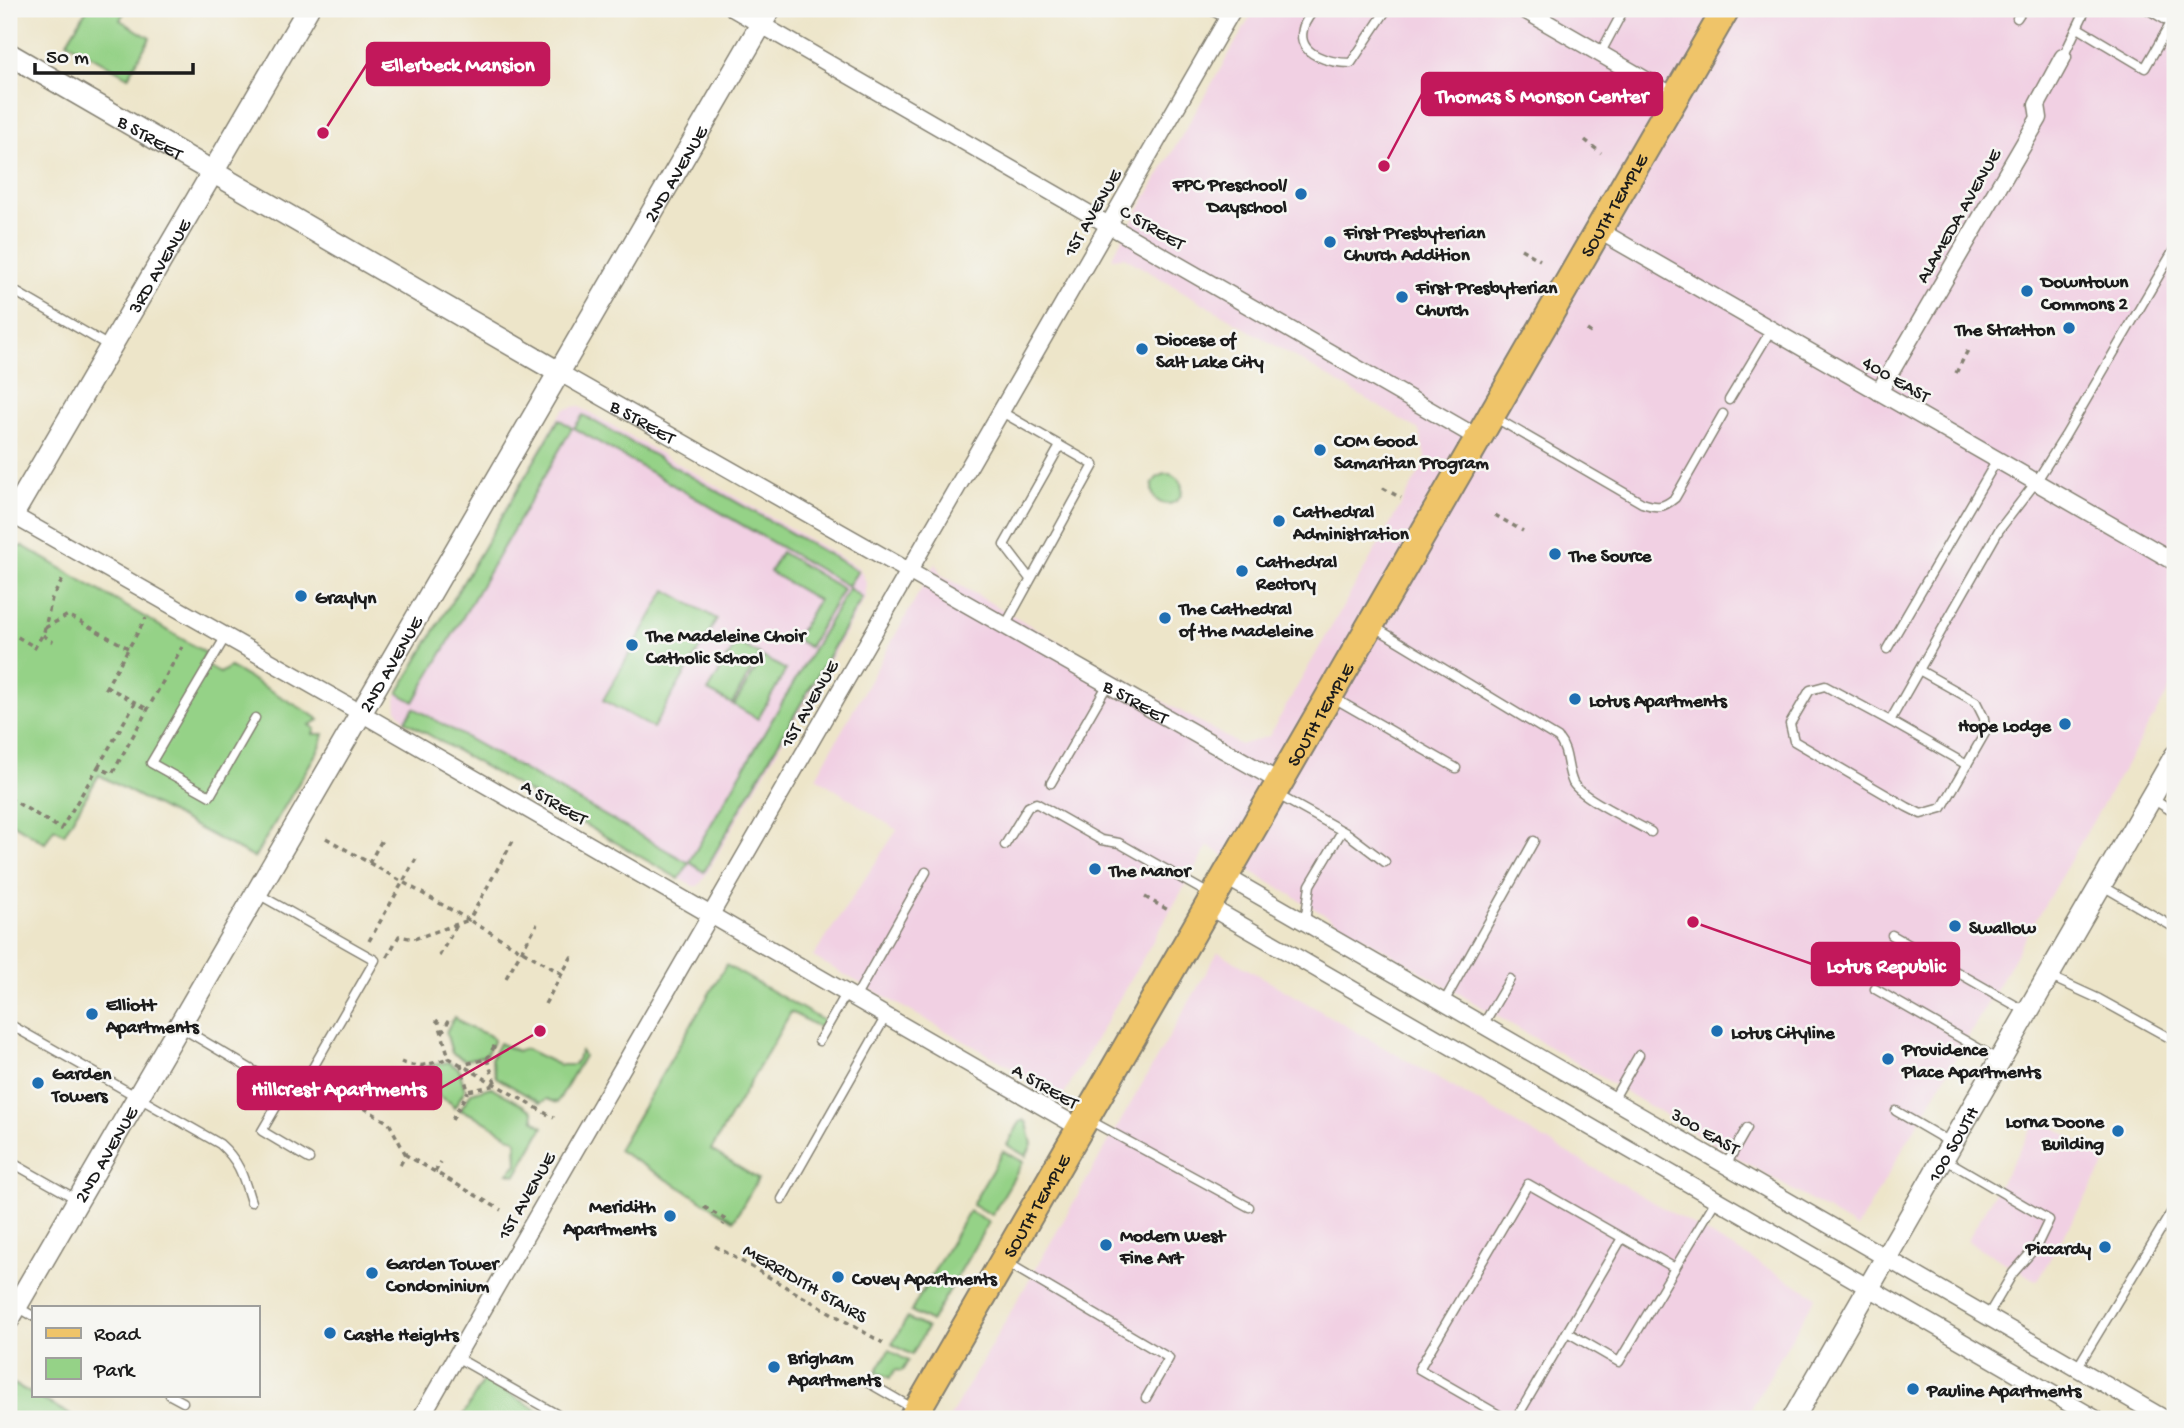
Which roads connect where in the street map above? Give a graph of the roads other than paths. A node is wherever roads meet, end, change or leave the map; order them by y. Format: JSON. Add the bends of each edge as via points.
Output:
{"nodes":[{"id":1,"x":308,"y":9,"type":"edge"},
{"id":2,"x":734,"y":9,"type":"edge"},
{"id":3,"x":1209,"y":9,"type":"edge"},
{"id":4,"x":1314,"y":9,"type":"edge"},
{"id":5,"x":1387,"y":9,"type":"edge"},
{"id":6,"x":1523,"y":9,"type":"edge"},
{"id":7,"x":1624,"y":9,"type":"edge"},
{"id":8,"x":1726,"y":9,"type":"edge"},
{"id":9,"x":2023,"y":9,"type":"edge"},
{"id":10,"x":2086,"y":9,"type":"edge"},
{"id":11,"x":2147,"y":9,"type":"edge"},
{"id":12,"x":1230,"y":14,"type":"edge"},
{"id":13,"x":766,"y":17,"type":"edge"},
{"id":14,"x":2017,"y":18,"type":"dead end"},
{"id":15,"x":2173,"y":19,"type":"edge"},
{"id":16,"x":2078,"y":28,"type":"junction"},
{"id":17,"x":9,"y":54,"type":"edge"},
{"id":18,"x":1600,"y":54,"type":"junction"},
{"id":19,"x":2063,"y":57,"type":"joint"},
{"id":20,"x":1675,"y":97,"type":"junction"},
{"id":21,"x":212,"y":172,"type":"junction"},
{"id":22,"x":1108,"y":225,"type":"junction"},
{"id":23,"x":1598,"y":230,"type":"junction"},
{"id":24,"x":2175,"y":248,"type":"edge"},
{"id":25,"x":9,"y":288,"type":"edge"},
{"id":26,"x":1771,"y":330,"type":"junction"},
{"id":27,"x":110,"y":347,"type":"junction"},
{"id":28,"x":560,"y":373,"type":"junction"},
{"id":29,"x":1879,"y":392,"type":"junction"},
{"id":30,"x":1729,"y":400,"type":"dead end"},
{"id":31,"x":1000,"y":411,"type":"junction"},
{"id":32,"x":1723,"y":414,"type":"dead end"},
{"id":33,"x":1485,"y":427,"type":"junction"},
{"id":34,"x":1060,"y":446,"type":"junction"},
{"id":35,"x":1997,"y":460,"type":"junction"},
{"id":36,"x":2036,"y":482,"type":"junction"},
{"id":37,"x":10,"y":516,"type":"edge"},
{"id":38,"x":2175,"y":562,"type":"edge"},
{"id":39,"x":908,"y":571,"type":"junction"},
{"id":40,"x":1030,"y":579,"type":"junction"},
{"id":41,"x":1370,"y":625,"type":"junction"},
{"id":42,"x":1004,"y":626,"type":"junction"},
{"id":43,"x":226,"y":636,"type":"junction"},
{"id":44,"x":1887,"y":649,"type":"dead end"},
{"id":45,"x":1919,"y":670,"type":"junction"},
{"id":46,"x":1108,"y":684,"type":"junction"},
{"id":47,"x":1330,"y":695,"type":"junction"},
{"id":48,"x":361,"y":713,"type":"junction"},
{"id":49,"x":255,"y":718,"type":"dead end"},
{"id":50,"x":1890,"y":721,"type":"junction"},
{"id":51,"x":2175,"y":757,"type":"edge"},
{"id":52,"x":1967,"y":765,"type":"junction"},
{"id":53,"x":1456,"y":768,"type":"dead end"},
{"id":54,"x":1051,"y":783,"type":"dead end"},
{"id":55,"x":1277,"y":787,"type":"junction"},
{"id":56,"x":2151,"y":798,"type":"junction"},
{"id":57,"x":2175,"y":813,"type":"edge"},
{"id":58,"x":1342,"y":831,"type":"junction"},
{"id":59,"x":1651,"y":832,"type":"dead end"},
{"id":60,"x":1534,"y":841,"type":"dead end"},
{"id":61,"x":1005,"y":845,"type":"dead end"},
{"id":62,"x":1385,"y":862,"type":"dead end"},
{"id":63,"x":926,"y":872,"type":"dead end"},
{"id":64,"x":2101,"y":885,"type":"junction"},
{"id":65,"x":256,"y":892,"type":"junction"},
{"id":66,"x":1216,"y":893,"type":"junction"},
{"id":67,"x":709,"y":915,"type":"junction"},
{"id":68,"x":1305,"y":922,"type":"junction"},
{"id":69,"x":2175,"y":928,"type":"edge"},
{"id":70,"x":1892,"y":935,"type":"dead end"},
{"id":71,"x":2048,"y":976,"type":"junction"},
{"id":72,"x":1510,"y":979,"type":"dead end"},
{"id":73,"x":1875,"y":989,"type":"dead end"},
{"id":74,"x":851,"y":996,"type":"junction"},
{"id":75,"x":1444,"y":1002,"type":"junction"},
{"id":76,"x":2027,"y":1012,"type":"junction"},
{"id":77,"x":886,"y":1016,"type":"junction"},
{"id":78,"x":9,"y":1024,"type":"edge"},
{"id":79,"x":1483,"y":1025,"type":"junction"},
{"id":80,"x":178,"y":1026,"type":"junction"},
{"id":81,"x":819,"y":1041,"type":"dead end"},
{"id":82,"x":2175,"y":1041,"type":"edge"},
{"id":83,"x":1639,"y":1055,"type":"dead end"},
{"id":84,"x":1999,"y":1060,"type":"junction"},
{"id":85,"x":313,"y":1075,"type":"road end"},
{"id":86,"x":137,"y":1097,"type":"junction"},
{"id":87,"x":1613,"y":1100,"type":"junction"},
{"id":88,"x":1896,"y":1111,"type":"dead end"},
{"id":89,"x":1083,"y":1123,"type":"junction"},
{"id":90,"x":1747,"y":1128,"type":"dead end"},
{"id":91,"x":1947,"y":1150,"type":"junction"},
{"id":92,"x":309,"y":1159,"type":"dead end"},
{"id":93,"x":9,"y":1161,"type":"edge"},
{"id":94,"x":1726,"y":1165,"type":"junction"},
{"id":95,"x":782,"y":1199,"type":"dead end"},
{"id":96,"x":78,"y":1200,"type":"junction"},
{"id":97,"x":1716,"y":1200,"type":"junction"},
{"id":98,"x":251,"y":1202,"type":"dead end"},
{"id":99,"x":2175,"y":1206,"type":"edge"},
{"id":100,"x":1249,"y":1207,"type":"dead end"},
{"id":101,"x":1622,"y":1238,"type":"junction"},
{"id":102,"x":1885,"y":1257,"type":"junction"},
{"id":103,"x":1004,"y":1260,"type":"junction"},
{"id":104,"x":1675,"y":1268,"type":"junction"},
{"id":105,"x":1868,"y":1287,"type":"junction"},
{"id":106,"x":19,"y":1314,"type":"edge"},
{"id":107,"x":1987,"y":1317,"type":"junction"},
{"id":108,"x":1567,"y":1332,"type":"junction"},
{"id":109,"x":456,"y":1357,"type":"junction"},
{"id":110,"x":2077,"y":1368,"type":"junction"},
{"id":111,"x":869,"y":1383,"type":"dead end"},
{"id":112,"x":172,"y":1396,"type":"edge"},
{"id":113,"x":1146,"y":1398,"type":"dead end"},
{"id":114,"x":183,"y":1402,"type":"dead end"},
{"id":115,"x":914,"y":1415,"type":"edge"},
{"id":116,"x":2088,"y":1417,"type":"edge"},
{"id":117,"x":420,"y":1419,"type":"edge"},
{"id":118,"x":565,"y":1419,"type":"edge"},
{"id":119,"x":1506,"y":1419,"type":"edge"},
{"id":120,"x":1516,"y":1419,"type":"edge"},
{"id":121,"x":1793,"y":1419,"type":"edge"},
{"id":122,"x":2165,"y":1419,"type":"edge"}],
"edges":[{"from":1,"to":21,"type":"street","name":"3RD AVENUE"},
{"from":2,"to":13,"type":"street","name":"C STREET"},
{"from":3,"to":12,"type":"lane"},
{"from":4,"to":5,"type":"lane","via":[[1302,29],[1304,44],[1314,55],[1351,63]]},
{"from":6,"to":18,"type":"street"},
{"from":7,"to":18,"type":"lane"},
{"from":8,"to":20,"type":"main road","name":"SOUTH TEMPLE"},
{"from":9,"to":14,"type":"lane"},
{"from":10,"to":16,"type":"lane"},
{"from":11,"to":15,"type":"lane"},
{"from":12,"to":22,"type":"street","name":"1ST AVENUE"},
{"from":13,"to":22,"type":"street","name":"C STREET"},
{"from":13,"to":28,"type":"street","name":"2ND AVENUE"},
{"from":15,"to":16,"type":"lane","via":[[2145,68]]},
{"from":16,"to":19,"type":"lane"},
{"from":17,"to":21,"type":"street","name":"B STREET"},
{"from":18,"to":20,"type":"street"},
{"from":19,"to":29,"type":"street","name":"ALAMEDA AVENUE","via":[[2037,105],[2039,118]]},
{"from":20,"to":23,"type":"main road","name":"SOUTH TEMPLE"},
{"from":21,"to":27,"type":"street","name":"3RD AVENUE"},
{"from":21,"to":28,"type":"street","name":"B STREET"},
{"from":22,"to":31,"type":"street","name":"1ST AVENUE"},
{"from":22,"to":33,"type":"street","name":"C STREET"},
{"from":23,"to":26,"type":"street","name":"400 EAST"},
{"from":23,"to":33,"type":"main road","name":"SOUTH TEMPLE"},
{"from":24,"to":36,"type":"lane"},
{"from":25,"to":27,"type":"lane"},
{"from":26,"to":29,"type":"street","name":"400 EAST"},
{"from":26,"to":30,"type":"lane"},
{"from":27,"to":37,"type":"street","name":"3RD AVENUE"},
{"from":28,"to":39,"type":"street","name":"B STREET"},
{"from":28,"to":48,"type":"street","name":"2ND AVENUE"},
{"from":29,"to":35,"type":"street","name":"400 EAST"},
{"from":31,"to":34,"type":"lane"},
{"from":31,"to":39,"type":"street","name":"1ST AVENUE"},
{"from":32,"to":33,"type":"lane","via":[[1675,498],[1657,508]]},
{"from":33,"to":41,"type":"main road","name":"SOUTH TEMPLE"},
{"from":34,"to":40,"type":"lane","via":[[1004,545]]},
{"from":34,"to":40,"type":"lane","via":[[1094,465]]},
{"from":35,"to":36,"type":"street","name":"400 EAST"},
{"from":35,"to":44,"type":"lane"},
{"from":36,"to":38,"type":"street","name":"400 EAST"},
{"from":36,"to":45,"type":"lane","via":[[1999,530]]},
{"from":37,"to":43,"type":"street","name":"A STREET"},
{"from":39,"to":42,"type":"street","name":"B STREET"},
{"from":39,"to":67,"type":"street","name":"1ST AVENUE"},
{"from":40,"to":42,"type":"lane"},
{"from":41,"to":47,"type":"main road","name":"SOUTH TEMPLE"},
{"from":41,"to":59,"type":"lane","via":[[1558,738],[1575,787]]},
{"from":42,"to":46,"type":"street","name":"B STREET"},
{"from":43,"to":48,"type":"street","name":"A STREET"},
{"from":43,"to":49,"type":"lane","via":[[151,763],[210,796]]},
{"from":45,"to":50,"type":"lane"},
{"from":45,"to":52,"type":"lane","via":[[1976,702],[1985,733]]},
{"from":46,"to":54,"type":"lane"},
{"from":46,"to":55,"type":"street","name":"B STREET"},
{"from":47,"to":53,"type":"lane"},
{"from":47,"to":55,"type":"main road","name":"SOUTH TEMPLE"},
{"from":48,"to":65,"type":"street","name":"2ND AVENUE"},
{"from":48,"to":67,"type":"street","name":"A STREET"},
{"from":50,"to":52,"type":"lane"},
{"from":50,"to":52,"type":"lane","via":[[1825,686],[1810,690],[1790,724],[1794,741],[1921,814],[1942,808]]},
{"from":51,"to":56,"type":"street","name":"100 SOUTH"},
{"from":55,"to":58,"type":"lane"},
{"from":55,"to":66,"type":"main road","name":"SOUTH TEMPLE"},
{"from":56,"to":57,"type":"lane"},
{"from":56,"to":64,"type":"street","name":"100 SOUTH"},
{"from":58,"to":62,"type":"lane"},
{"from":58,"to":68,"type":"lane","via":[[1310,885]]},
{"from":60,"to":75,"type":"lane"},
{"from":61,"to":66,"type":"lane","via":[[1028,807],[1036,803],[1101,840],[1119,843]]},
{"from":63,"to":74,"type":"lane"},
{"from":64,"to":69,"type":"lane"},
{"from":64,"to":71,"type":"street","name":"100 SOUTH"},
{"from":65,"to":80,"type":"street","name":"2ND AVENUE"},
{"from":65,"to":85,"type":"lane","via":[[375,960]]},
{"from":66,"to":68,"type":"street","name":"300 EAST"},
{"from":66,"to":89,"type":"main road","name":"SOUTH TEMPLE"},
{"from":66,"to":97,"type":"street"},
{"from":67,"to":74,"type":"street","name":"A STREET"},
{"from":67,"to":109,"type":"street","name":"1ST AVENUE"},
{"from":68,"to":75,"type":"street","name":"300 EAST"},
{"from":70,"to":76,"type":"lane"},
{"from":71,"to":76,"type":"street","name":"100 SOUTH"},
{"from":71,"to":82,"type":"lane"},
{"from":72,"to":79,"type":"lane"},
{"from":73,"to":84,"type":"lane"},
{"from":74,"to":77,"type":"street","name":"A STREET"},
{"from":74,"to":81,"type":"lane"},
{"from":75,"to":79,"type":"street","name":"300 EAST"},
{"from":76,"to":84,"type":"street","name":"100 SOUTH"},
{"from":77,"to":89,"type":"street","name":"A STREET"},
{"from":77,"to":95,"type":"lane"},
{"from":78,"to":86,"type":"lane"},
{"from":79,"to":87,"type":"street","name":"300 EAST"},
{"from":80,"to":86,"type":"street","name":"2ND AVENUE"},
{"from":80,"to":92,"type":"lane","via":[[286,1090],[262,1131]]},
{"from":83,"to":87,"type":"lane"},
{"from":84,"to":91,"type":"street","name":"100 SOUTH"},
{"from":86,"to":96,"type":"street","name":"2ND AVENUE"},
{"from":86,"to":98,"type":"lane","via":[[220,1144],[239,1165]]},
{"from":87,"to":94,"type":"street","name":"300 EAST"},
{"from":88,"to":91,"type":"lane"},
{"from":89,"to":100,"type":"lane"},
{"from":89,"to":103,"type":"main road","name":"SOUTH TEMPLE"},
{"from":90,"to":94,"type":"lane"},
{"from":91,"to":102,"type":"street","name":"100 SOUTH"},
{"from":91,"to":107,"type":"lane","via":[[2049,1220],[2036,1247],[2012,1273]]},
{"from":93,"to":96,"type":"lane"},
{"from":94,"to":102,"type":"street","name":"300 EAST"},
{"from":96,"to":106,"type":"street","name":"2ND AVENUE"},
{"from":97,"to":104,"type":"lane"},
{"from":97,"to":105,"type":"street"},
{"from":99,"to":110,"type":"lane"},
{"from":101,"to":104,"type":"lane"},
{"from":101,"to":108,"type":"lane"},
{"from":101,"to":119,"type":"lane","via":[[1528,1184],[1419,1369]]},
{"from":102,"to":105,"type":"street","name":"100 SOUTH"},
{"from":102,"to":107,"type":"street","name":"300 EAST"},
{"from":103,"to":113,"type":"lane","via":[[1169,1359]]},
{"from":103,"to":115,"type":"main road","name":"SOUTH TEMPLE"},
{"from":104,"to":108,"type":"lane","via":[[1619,1362]]},
{"from":105,"to":116,"type":"street"},
{"from":105,"to":121,"type":"street","name":"100 SOUTH"},
{"from":107,"to":110,"type":"street","name":"300 EAST"},
{"from":108,"to":120,"type":"lane"},
{"from":109,"to":117,"type":"street","name":"1ST AVENUE"},
{"from":109,"to":118,"type":"lane"},
{"from":110,"to":122,"type":"street","name":"300 EAST"},
{"from":111,"to":115,"type":"lane"},
{"from":112,"to":114,"type":"lane"}]}
